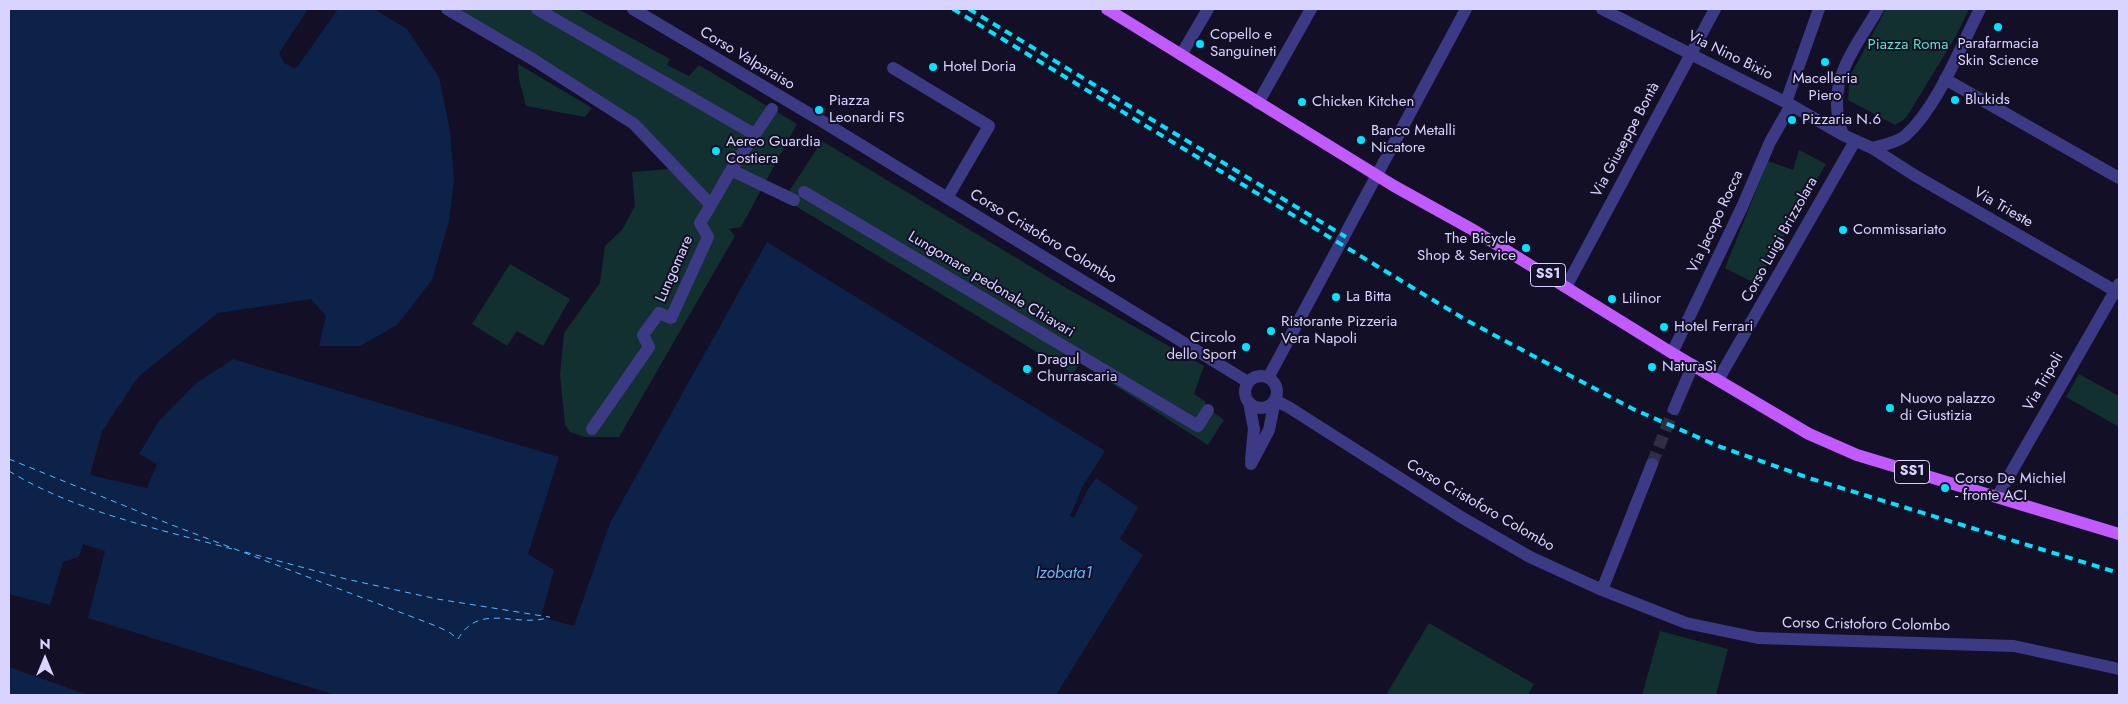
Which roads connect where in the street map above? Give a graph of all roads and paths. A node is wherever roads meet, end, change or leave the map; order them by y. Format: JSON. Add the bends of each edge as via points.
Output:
{"nodes":[{"id":1,"x":447,"y":9,"type":"edge"},
{"id":2,"x":538,"y":9,"type":"edge"},
{"id":3,"x":633,"y":9,"type":"edge"},
{"id":4,"x":1107,"y":9,"type":"edge"},
{"id":5,"x":1208,"y":9,"type":"edge"},
{"id":6,"x":1311,"y":9,"type":"edge"},
{"id":7,"x":1466,"y":9,"type":"edge"},
{"id":8,"x":1602,"y":9,"type":"edge"},
{"id":9,"x":1715,"y":9,"type":"edge"},
{"id":10,"x":1819,"y":9,"type":"edge"},
{"id":11,"x":1878,"y":9,"type":"edge"},
{"id":12,"x":1980,"y":9,"type":"edge"},
{"id":13,"x":1623,"y":14,"type":"edge"},
{"id":14,"x":1181,"y":55,"type":"junction"},
{"id":15,"x":1690,"y":55,"type":"junction"},
{"id":16,"x":893,"y":68,"type":"dead end"},
{"id":17,"x":1945,"y":78,"type":"junction"},
{"id":18,"x":1258,"y":103,"type":"junction"},
{"id":19,"x":1788,"y":104,"type":"junction"},
{"id":20,"x":772,"y":109,"type":"dead end"},
{"id":21,"x":820,"y":120,"type":"joint"},
{"id":22,"x":754,"y":134,"type":"junction"},
{"id":23,"x":1849,"y":138,"type":"junction"},
{"id":24,"x":1872,"y":148,"type":"junction"},
{"id":25,"x":737,"y":173,"type":"junction"},
{"id":26,"x":1376,"y":174,"type":"junction"},
{"id":27,"x":2119,"y":178,"type":"edge"},
{"id":28,"x":947,"y":198,"type":"junction"},
{"id":29,"x":711,"y":205,"type":"junction"},
{"id":30,"x":1566,"y":287,"type":"junction"},
{"id":31,"x":2118,"y":289,"type":"edge"},
{"id":32,"x":1672,"y":353,"type":"junction"},
{"id":33,"x":1693,"y":365,"type":"junction"},
{"id":34,"x":1268,"y":378,"type":"junction"},
{"id":35,"x":1718,"y":380,"type":"junction"},
{"id":36,"x":1248,"y":382,"type":"junction"},
{"id":37,"x":1275,"y":400,"type":"junction"},
{"id":38,"x":1249,"y":402,"type":"junction"},
{"id":39,"x":1674,"y":409,"type":"tunnel mouth"},
{"id":40,"x":1208,"y":410,"type":"dead end"},
{"id":41,"x":592,"y":429,"type":"dead end"},
{"id":42,"x":1652,"y":464,"type":"tunnel mouth"},
{"id":43,"x":1998,"y":498,"type":"junction"},
{"id":44,"x":2119,"y":534,"type":"edge"},
{"id":45,"x":1602,"y":590,"type":"junction"},
{"id":46,"x":2119,"y":669,"type":"edge"}],
"edges":[{"from":1,"to":29,"type":"street","via":[[634,124]]},
{"from":2,"to":22,"type":"street"},
{"from":3,"to":21,"type":"street","name":"Corso Valparaiso"},
{"from":4,"to":14,"type":"main road","number":"SS1"},
{"from":5,"to":14,"type":"street"},
{"from":6,"to":18,"type":"street"},
{"from":7,"to":26,"type":"street"},
{"from":8,"to":13,"type":"street","name":"Via Nino Bixio"},
{"from":9,"to":15,"type":"street","name":"Via Giuseppe Bontà"},
{"from":10,"to":19,"type":"street","name":"Via Jacopo Rocca"},
{"from":11,"to":23,"type":"street","via":[[1841,72],[1835,101],[1839,124]]},
{"from":12,"to":17,"type":"street"},
{"from":13,"to":15,"type":"street","name":"Via Nino Bixio"},
{"from":14,"to":18,"type":"main road","number":"SS1"},
{"from":15,"to":19,"type":"street","name":"Via Nino Bixio"},
{"from":15,"to":30,"type":"street","name":"Via Giuseppe Bontà"},
{"from":16,"to":28,"type":"street","via":[[989,126]]},
{"from":17,"to":24,"type":"street","via":[[1921,118],[1904,137]]},
{"from":17,"to":27,"type":"street"},
{"from":18,"to":26,"type":"main road","number":"SS1"},
{"from":19,"to":23,"type":"street","name":"Via Nino Bixio"},
{"from":19,"to":32,"type":"street","name":"Via Jacopo Rocca"},
{"from":20,"to":22,"type":"street"},
{"from":21,"to":28,"type":"street","name":"Corso Cristoforo Colombo"},
{"from":22,"to":25,"type":"street"},
{"from":23,"to":24,"type":"street"},
{"from":23,"to":35,"type":"street","name":"Corso Luigi Brizzolara"},
{"from":24,"to":31,"type":"street","name":"Via Trieste","via":[[1914,175]]},
{"from":25,"to":29,"type":"street"},
{"from":25,"to":40,"type":"street","name":"Lungomare pedonale Chiavari","via":[[795,196],[1198,426]]},
{"from":26,"to":30,"type":"main road","number":"SS1"},
{"from":26,"to":34,"type":"street"},
{"from":28,"to":36,"type":"street","name":"Corso Cristoforo Colombo"},
{"from":29,"to":41,"type":"street","name":"Lungomare","via":[[700,223],[708,237],[671,318],[659,313],[643,336],[649,347]]},
{"from":30,"to":32,"type":"main road","number":"SS1"},
{"from":31,"to":43,"type":"street","name":"Via Tripoli"},
{"from":32,"to":33,"type":"main road","number":"SS1"},
{"from":33,"to":35,"type":"main road","number":"SS1"},
{"from":33,"to":39,"type":"street"},
{"from":34,"to":36,"type":"street","via":[[1255,377]]},
{"from":34,"to":37,"type":"street","via":[[1277,390]]},
{"from":35,"to":43,"type":"main road","number":"SS1","via":[[1833,446]]},
{"from":36,"to":38,"type":"street","via":[[1245,392]]},
{"from":37,"to":38,"type":"street","via":[[1262,408]]},
{"from":37,"to":38,"type":"street","via":[[1269,430],[1251,464],[1254,429]]},
{"from":37,"to":45,"type":"street","name":"Corso Cristoforo Colombo","via":[[1530,557]]},
{"from":42,"to":45,"type":"street"},
{"from":43,"to":44,"type":"main road","number":"SS1"},
{"from":45,"to":46,"type":"street","name":"Corso Cristoforo Colombo","via":[[1686,623],[1758,638],[2014,646]]}]}
